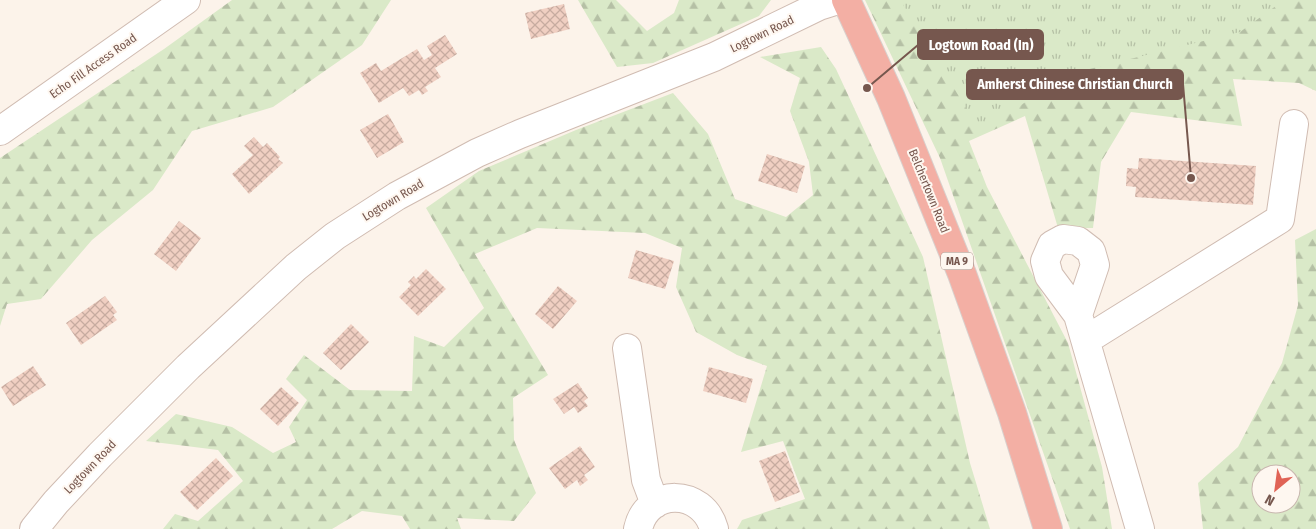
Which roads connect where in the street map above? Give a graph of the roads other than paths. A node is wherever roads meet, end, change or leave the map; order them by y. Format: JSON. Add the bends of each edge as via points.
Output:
{"nodes":[{"id":1,"x":186,"y":0,"type":"edge"},
{"id":2,"x":838,"y":0,"type":"edge"},
{"id":3,"x":846,"y":0,"type":"edge"},
{"id":4,"x":1294,"y":124,"type":"dead end"},
{"id":5,"x":0,"y":131,"type":"edge"},
{"id":6,"x":627,"y":348,"type":"dead end"},
{"id":7,"x":655,"y":504,"type":"junction"},
{"id":8,"x":34,"y":529,"type":"edge"},
{"id":9,"x":638,"y":529,"type":"edge"},
{"id":10,"x":714,"y":529,"type":"edge"},
{"id":11,"x":1048,"y":529,"type":"edge"},
{"id":12,"x":1140,"y":529,"type":"edge"}],
"edges":[{"from":1,"to":5,"type":"street","name":"Echo Fill Access Road"},
{"from":2,"to":8,"type":"street","name":"Logtown Road","via":[[714,57],[477,153],[397,196],[335,236],[296,266],[188,367],[100,455]]},
{"from":3,"to":11,"type":"highway","name":"Belchertown Road","number":"MA 9","via":[[891,98],[962,274],[1012,413]]},
{"from":4,"to":12,"type":"street","via":[[1280,219],[1082,328]]},
{"from":6,"to":7,"type":"street","via":[[646,480]]},
{"from":7,"to":9,"type":"street","via":[[644,515]]},
{"from":7,"to":10,"type":"street","via":[[676,498],[692,502],[706,512]]}]}
